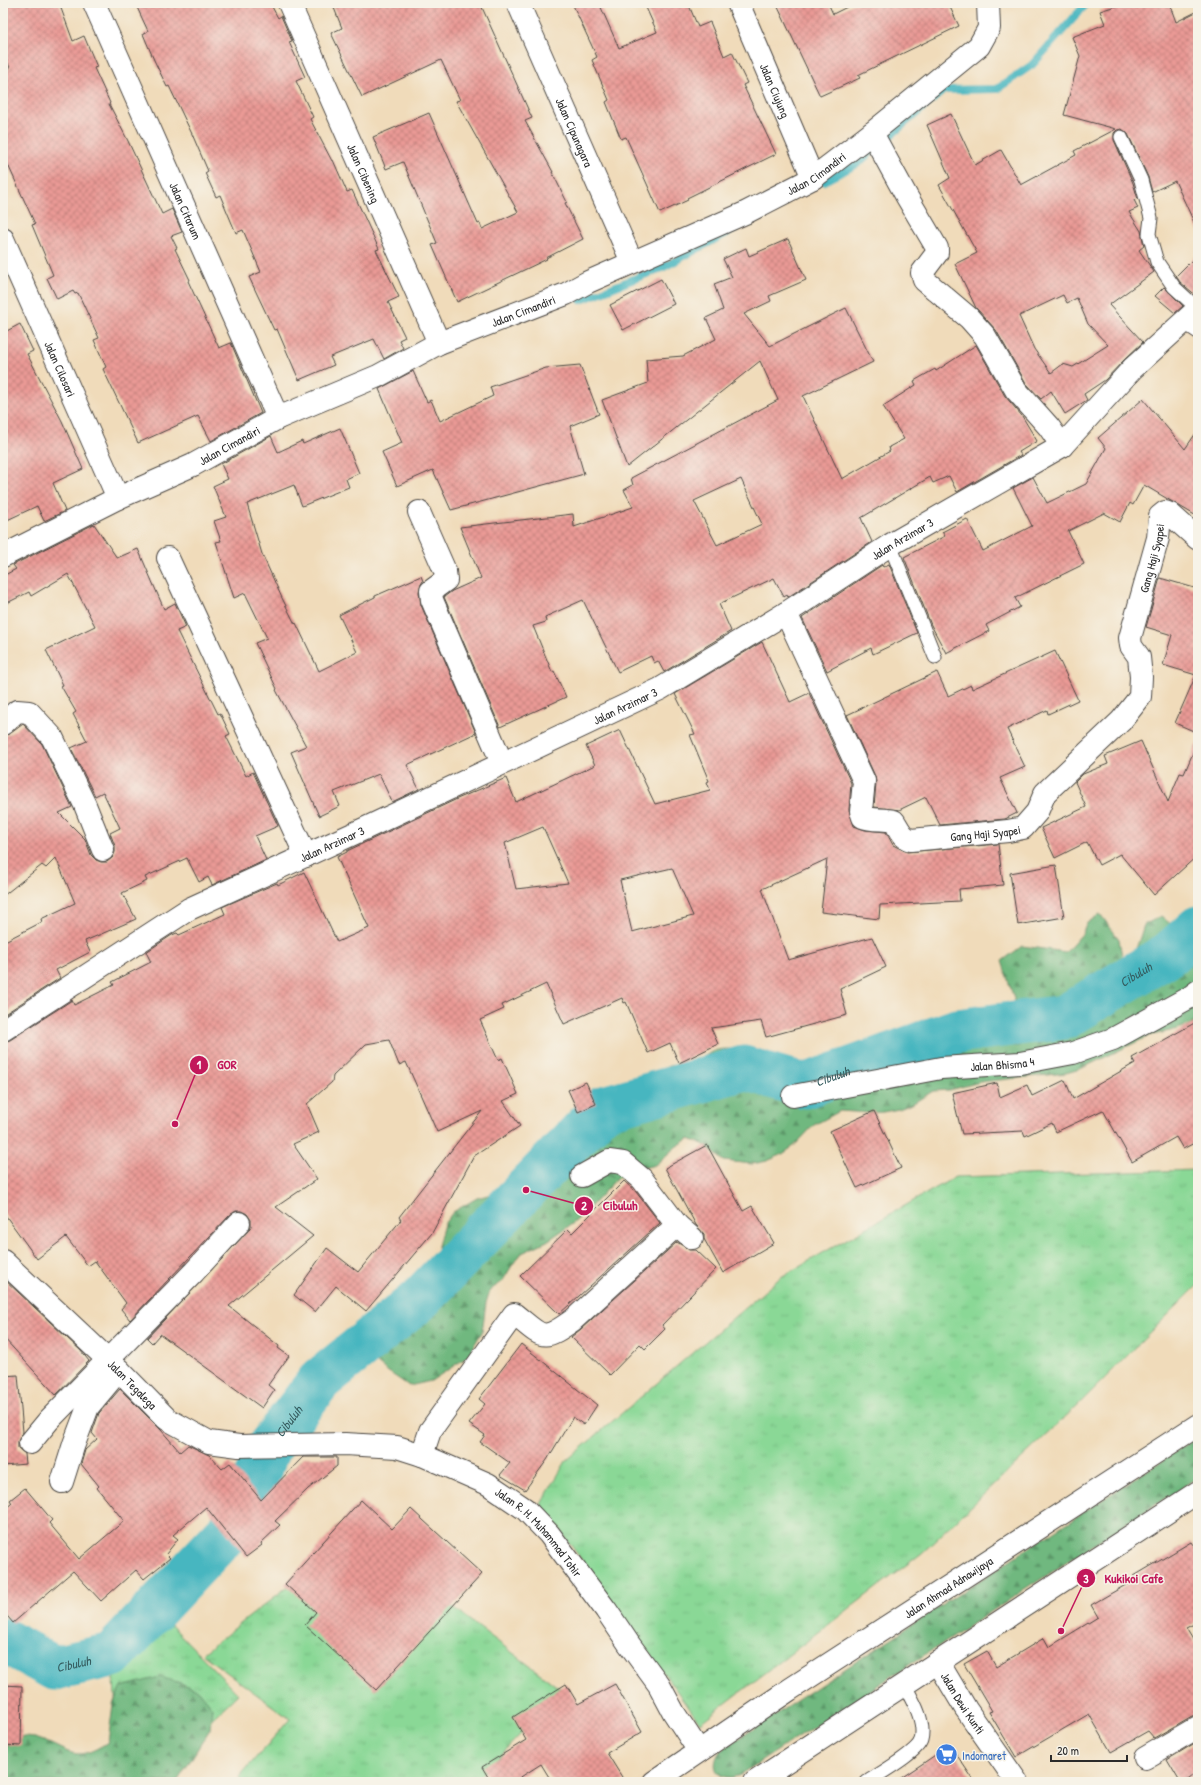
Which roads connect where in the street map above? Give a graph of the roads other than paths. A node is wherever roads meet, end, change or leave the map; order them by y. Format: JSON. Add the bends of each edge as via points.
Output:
{"nodes":[{"id":1,"x":94,"y":3,"type":"edge"},
{"id":2,"x":289,"y":3,"type":"edge"},
{"id":3,"x":518,"y":3,"type":"edge"},
{"id":4,"x":738,"y":3,"type":"edge"},
{"id":5,"x":988,"y":3,"type":"edge"},
{"id":6,"x":875,"y":137,"type":"junction"},
{"id":7,"x":1121,"y":137,"type":"dead end"},
{"id":8,"x":813,"y":178,"type":"junction"},
{"id":9,"x":3,"y":239,"type":"edge"},
{"id":10,"x":632,"y":262,"type":"junction"},
{"id":11,"x":1194,"y":318,"type":"edge"},
{"id":12,"x":439,"y":343,"type":"junction"},
{"id":13,"x":278,"y":418,"type":"junction"},
{"id":14,"x":1062,"y":446,"type":"junction"},
{"id":15,"x":118,"y":498,"type":"junction"},
{"id":16,"x":419,"y":512,"type":"dead end"},
{"id":17,"x":1198,"y":539,"type":"edge"},
{"id":18,"x":890,"y":545,"type":"junction"},
{"id":19,"x":3,"y":556,"type":"edge"},
{"id":20,"x":168,"y":558,"type":"dead end"},
{"id":21,"x":786,"y":612,"type":"junction"},
{"id":22,"x":935,"y":657,"type":"dead end"},
{"id":23,"x":3,"y":724,"type":"edge"},
{"id":24,"x":502,"y":763,"type":"junction"},
{"id":25,"x":103,"y":850,"type":"dead end"},
{"id":26,"x":306,"y":856,"type":"junction"},
{"id":27,"x":1198,"y":991,"type":"edge"},
{"id":28,"x":3,"y":1030,"type":"edge"},
{"id":29,"x":793,"y":1096,"type":"dead end"},
{"id":30,"x":582,"y":1176,"type":"dead end"},
{"id":31,"x":239,"y":1223,"type":"dead end"},
{"id":32,"x":3,"y":1261,"type":"edge"},
{"id":33,"x":113,"y":1365,"type":"junction"},
{"id":34,"x":1198,"y":1425,"type":"edge"},
{"id":35,"x":30,"y":1443,"type":"dead end"},
{"id":36,"x":292,"y":1446,"type":"joint"},
{"id":37,"x":422,"y":1455,"type":"junction"},
{"id":38,"x":62,"y":1482,"type":"dead end"},
{"id":39,"x":1198,"y":1492,"type":"edge"},
{"id":40,"x":938,"y":1662,"type":"junction"},
{"id":41,"x":904,"y":1684,"type":"junction"},
{"id":42,"x":1198,"y":1727,"type":"edge"},
{"id":43,"x":699,"y":1751,"type":"junction"},
{"id":44,"x":1145,"y":1758,"type":"dead end"},
{"id":45,"x":770,"y":1778,"type":"edge"},
{"id":46,"x":654,"y":1782,"type":"edge"},
{"id":47,"x":867,"y":1782,"type":"edge"},
{"id":48,"x":1017,"y":1782,"type":"edge"}],
"edges":[{"from":1,"to":13,"type":"street","name":"Jalan Citarum"},
{"from":2,"to":12,"type":"street","name":"Jalan Cibening"},
{"from":3,"to":10,"type":"street","name":"Jalan Cipunagara"},
{"from":4,"to":8,"type":"street","name":"Jalan Ciujung"},
{"from":5,"to":6,"type":"street","name":"Jalan Cimandiri","via":[[989,28],[979,46]]},
{"from":6,"to":8,"type":"street","name":"Jalan Cimandiri"},
{"from":6,"to":14,"type":"street","via":[[937,248],[937,253],[922,273],[924,280],[969,318],[985,336],[1016,390],[1049,426]]},
{"from":7,"to":11,"type":"lane","via":[[1141,180],[1151,218],[1149,234],[1157,262]]},
{"from":8,"to":10,"type":"street","name":"Jalan Cimandiri","via":[[738,216]]},
{"from":9,"to":15,"type":"street","name":"Jalan Cilosari"},
{"from":10,"to":12,"type":"street","name":"Jalan Cimandiri","via":[[566,294]]},
{"from":11,"to":14,"type":"street","name":"Jalan Arzimar 3","via":[[1133,368]]},
{"from":12,"to":13,"type":"street","name":"Jalan Cimandiri","via":[[378,376]]},
{"from":13,"to":15,"type":"street","name":"Jalan Cimandiri","via":[[193,465]]},
{"from":14,"to":18,"type":"street","name":"Jalan Arzimar 3"},
{"from":15,"to":19,"type":"street","name":"Jalan Cimandiri"},
{"from":16,"to":24,"type":"street","via":[[445,572],[446,580],[431,591],[432,600]]},
{"from":17,"to":21,"type":"street","name":"Gang Haji Syapei","via":[[1170,514],[1165,512],[1160,516],[1158,538],[1130,638],[1131,646],[1139,657],[1140,697],[1121,721],[1045,793],[1037,812],[1023,828],[1008,831],[911,840],[902,835],[894,821],[870,820],[863,817],[861,811],[864,781]]},
{"from":18,"to":21,"type":"street","name":"Jalan Arzimar 3"},
{"from":18,"to":22,"type":"lane"},
{"from":20,"to":26,"type":"street"},
{"from":21,"to":24,"type":"street","name":"Jalan Arzimar 3","via":[[660,688]]},
{"from":23,"to":25,"type":"street","via":[[17,711],[28,712],[52,737],[85,805]]},
{"from":24,"to":26,"type":"street","name":"Jalan Arzimar 3"},
{"from":26,"to":28,"type":"street","name":"Jalan Arzimar 3","via":[[190,909]]},
{"from":27,"to":29,"type":"street","name":"Jalan Bhisma 4","via":[[1113,1038],[1073,1053],[1020,1063],[942,1068]]},
{"from":30,"to":37,"type":"street","via":[[609,1161],[624,1163],[642,1179],[685,1232],[573,1320],[548,1336],[540,1334],[514,1314],[430,1431]]},
{"from":31,"to":33,"type":"street"},
{"from":32,"to":33,"type":"street","name":"Jalan Tegalega"},
{"from":33,"to":35,"type":"street","via":[[49,1420]]},
{"from":33,"to":36,"type":"street","name":"Jalan Tegalega","via":[[167,1419],[209,1442],[239,1446]]},
{"from":33,"to":38,"type":"street","via":[[88,1407]]},
{"from":34,"to":43,"type":"street","name":"Jalan Ahmad Adnawijaya"},
{"from":36,"to":37,"type":"street","name":"Jalan R. H. Muhammad Tohir","via":[[374,1445],[398,1447]]},
{"from":37,"to":43,"type":"street","name":"Jalan R. H. Muhammad Tohir","via":[[488,1484],[524,1509],[549,1534],[659,1685]]},
{"from":39,"to":40,"type":"street"},
{"from":40,"to":41,"type":"street"},
{"from":40,"to":48,"type":"street","name":"Jalan Dewi Kunti","via":[[970,1716]]},
{"from":41,"to":45,"type":"street"},
{"from":41,"to":47,"type":"lane","via":[[918,1711],[922,1728],[921,1741],[911,1752]]},
{"from":42,"to":44,"type":"street"},
{"from":43,"to":46,"type":"street","name":"Jalan Ahmad Adnawijaya"}]}
